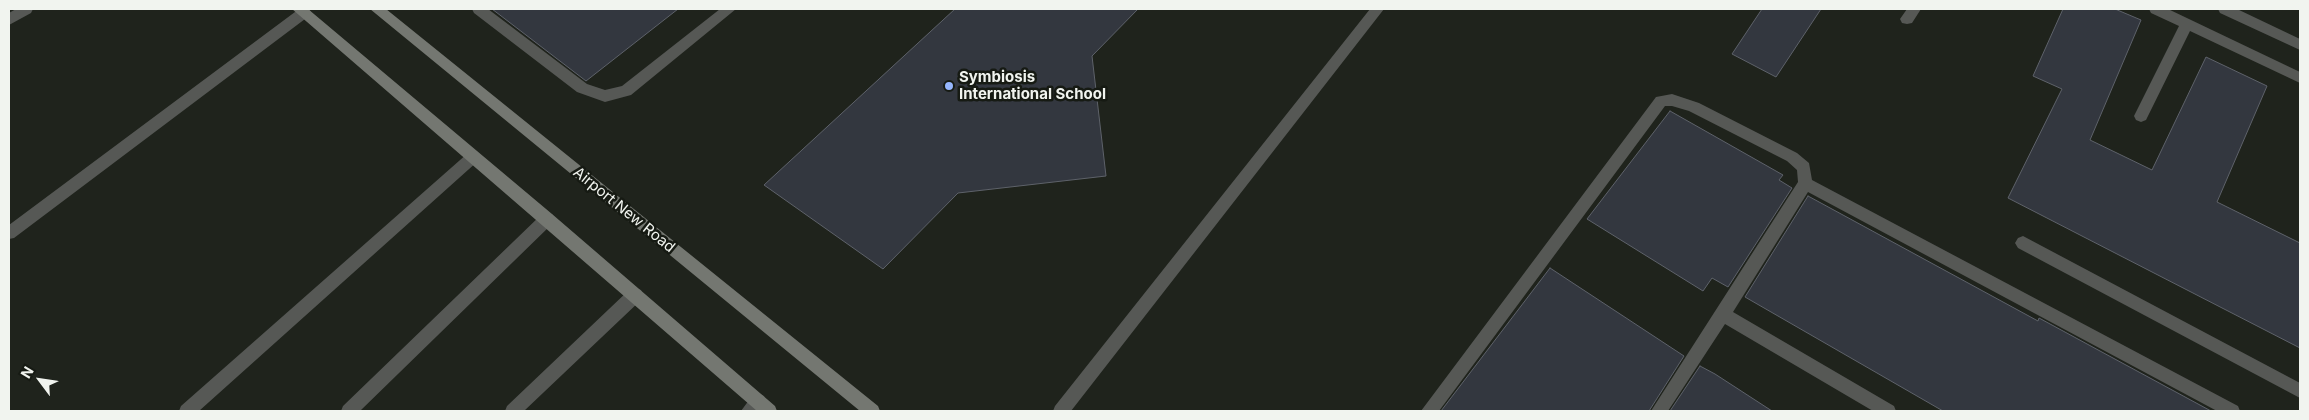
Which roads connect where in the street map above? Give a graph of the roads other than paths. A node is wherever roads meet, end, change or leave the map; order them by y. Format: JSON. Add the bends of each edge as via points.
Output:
{"nodes":[{"id":1,"x":26,"y":9,"type":"edge"},
{"id":2,"x":377,"y":9,"type":"edge"},
{"id":3,"x":479,"y":9,"type":"edge"},
{"id":4,"x":729,"y":9,"type":"edge"},
{"id":5,"x":1377,"y":9,"type":"edge"},
{"id":6,"x":2156,"y":9,"type":"edge"},
{"id":7,"x":2225,"y":9,"type":"edge"},
{"id":8,"x":302,"y":10,"type":"edge"},
{"id":9,"x":9,"y":20,"type":"edge"},
{"id":10,"x":2186,"y":24,"type":"junction"},
{"id":11,"x":2300,"y":45,"type":"edge"},
{"id":12,"x":2300,"y":78,"type":"edge"},
{"id":13,"x":2141,"y":116,"type":"dead end"},
{"id":14,"x":473,"y":157,"type":"junction"},
{"id":15,"x":1805,"y":183,"type":"junction"},
{"id":16,"x":547,"y":219,"type":"junction"},
{"id":17,"x":9,"y":233,"type":"edge"},
{"id":18,"x":2023,"y":243,"type":"dead end"},
{"id":19,"x":635,"y":295,"type":"junction"},
{"id":20,"x":1724,"y":314,"type":"junction"},
{"id":21,"x":2300,"y":391,"type":"edge"},
{"id":22,"x":759,"y":408,"type":"edge"},
{"id":23,"x":2222,"y":409,"type":"edge"},
{"id":24,"x":187,"y":411,"type":"edge"},
{"id":25,"x":349,"y":411,"type":"edge"},
{"id":26,"x":513,"y":411,"type":"edge"},
{"id":27,"x":872,"y":411,"type":"edge"},
{"id":28,"x":1061,"y":411,"type":"edge"},
{"id":29,"x":1429,"y":411,"type":"edge"},
{"id":30,"x":1659,"y":411,"type":"edge"},
{"id":31,"x":1888,"y":411,"type":"edge"}],
"edges":[{"from":1,"to":9,"type":"street"},
{"from":2,"to":27,"type":"main road","name":"Airport New Road"},
{"from":3,"to":4,"type":"street","via":[[582,88],[604,96],[626,91]]},
{"from":5,"to":28,"type":"street"},
{"from":6,"to":10,"type":"street"},
{"from":7,"to":11,"type":"street"},
{"from":8,"to":14,"type":"main road"},
{"from":8,"to":17,"type":"street"},
{"from":10,"to":12,"type":"street"},
{"from":10,"to":13,"type":"street"},
{"from":14,"to":16,"type":"main road"},
{"from":14,"to":24,"type":"street"},
{"from":15,"to":20,"type":"street"},
{"from":15,"to":23,"type":"street"},
{"from":15,"to":29,"type":"street","via":[[1804,167],[1792,157],[1694,107],[1672,100],[1662,101]]},
{"from":16,"to":19,"type":"main road"},
{"from":16,"to":25,"type":"street"},
{"from":18,"to":21,"type":"street"},
{"from":19,"to":22,"type":"main road"},
{"from":19,"to":26,"type":"street"},
{"from":20,"to":30,"type":"street"},
{"from":20,"to":31,"type":"street"}]}
